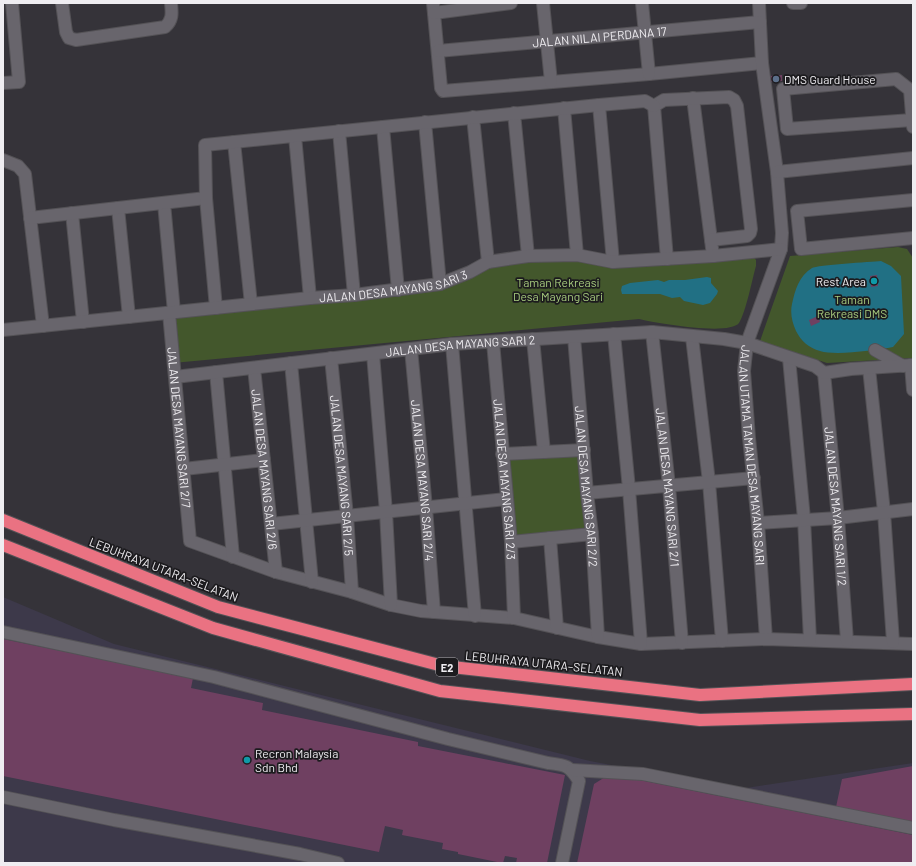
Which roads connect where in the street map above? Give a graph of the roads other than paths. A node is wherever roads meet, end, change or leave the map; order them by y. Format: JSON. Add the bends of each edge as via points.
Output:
{"nodes":[{"id":1,"x":12,"y":3,"type":"edge"},
{"id":2,"x":62,"y":3,"type":"edge"},
{"id":3,"x":171,"y":3,"type":"edge"},
{"id":4,"x":511,"y":3,"type":"edge"},
{"id":5,"x":543,"y":3,"type":"edge"},
{"id":6,"x":642,"y":3,"type":"edge"},
{"id":7,"x":759,"y":3,"type":"edge"},
{"id":8,"x":793,"y":3,"type":"edge"},
{"id":9,"x":801,"y":3,"type":"edge"},
{"id":10,"x":434,"y":8,"type":"edge"},
{"id":11,"x":760,"y":22,"type":"junction"},
{"id":12,"x":645,"y":32,"type":"junction"},
{"id":13,"x":546,"y":41,"type":"junction"},
{"id":14,"x":438,"y":51,"type":"junction"},
{"id":15,"x":762,"y":63,"type":"junction"},
{"id":16,"x":649,"y":74,"type":"junction"},
{"id":17,"x":550,"y":82,"type":"junction"},
{"id":18,"x":3,"y":83,"type":"edge"},
{"id":19,"x":693,"y":98,"type":"junction"},
{"id":20,"x":599,"y":105,"type":"junction"},
{"id":21,"x":654,"y":106,"type":"junction"},
{"id":22,"x":564,"y":108,"type":"junction"},
{"id":23,"x":514,"y":113,"type":"junction"},
{"id":24,"x":473,"y":117,"type":"junction"},
{"id":25,"x":425,"y":122,"type":"junction"},
{"id":26,"x":913,"y":123,"type":"edge"},
{"id":27,"x":383,"y":127,"type":"junction"},
{"id":28,"x":339,"y":131,"type":"junction"},
{"id":29,"x":295,"y":136,"type":"junction"},
{"id":30,"x":234,"y":142,"type":"junction"},
{"id":31,"x":913,"y":158,"type":"edge"},
{"id":32,"x":3,"y":160,"type":"edge"},
{"id":33,"x":777,"y":172,"type":"junction"},
{"id":34,"x":206,"y":198,"type":"junction"},
{"id":35,"x":913,"y":200,"type":"edge"},
{"id":36,"x":164,"y":203,"type":"junction"},
{"id":37,"x":118,"y":208,"type":"junction"},
{"id":38,"x":72,"y":213,"type":"junction"},
{"id":39,"x":30,"y":218,"type":"junction"},
{"id":40,"x":913,"y":238,"type":"edge"},
{"id":41,"x":711,"y":240,"type":"junction"},
{"id":42,"x":781,"y":249,"type":"junction"},
{"id":43,"x":577,"y":255,"type":"junction"},
{"id":44,"x":528,"y":256,"type":"junction"},
{"id":45,"x":713,"y":256,"type":"junction"},
{"id":46,"x":667,"y":259,"type":"junction"},
{"id":47,"x":488,"y":262,"type":"junction"},
{"id":48,"x":613,"y":262,"type":"junction"},
{"id":49,"x":440,"y":284,"type":"junction"},
{"id":50,"x":398,"y":290,"type":"junction"},
{"id":51,"x":354,"y":295,"type":"junction"},
{"id":52,"x":310,"y":298,"type":"junction"},
{"id":53,"x":251,"y":304,"type":"junction"},
{"id":54,"x":216,"y":308,"type":"junction"},
{"id":55,"x":171,"y":312,"type":"junction"},
{"id":56,"x":129,"y":317,"type":"junction"},
{"id":57,"x":83,"y":322,"type":"junction"},
{"id":58,"x":43,"y":326,"type":"junction"},
{"id":59,"x":3,"y":330,"type":"edge"},
{"id":60,"x":652,"y":332,"type":"junction"},
{"id":61,"x":614,"y":334,"type":"junction"},
{"id":62,"x":574,"y":337,"type":"junction"},
{"id":63,"x":692,"y":337,"type":"junction"},
{"id":64,"x":533,"y":339,"type":"junction"},
{"id":65,"x":493,"y":342,"type":"junction"},
{"id":66,"x":747,"y":343,"type":"junction"},
{"id":67,"x":452,"y":344,"type":"junction"},
{"id":68,"x":411,"y":349,"type":"junction"},
{"id":69,"x":875,"y":350,"type":"dead end"},
{"id":70,"x":373,"y":354,"type":"junction"},
{"id":71,"x":331,"y":358,"type":"junction"},
{"id":72,"x":789,"y":358,"type":"junction"},
{"id":73,"x":291,"y":363,"type":"junction"},
{"id":74,"x":909,"y":365,"type":"edge"},
{"id":75,"x":254,"y":368,"type":"junction"},
{"id":76,"x":869,"y":368,"type":"junction"},
{"id":77,"x":216,"y":372,"type":"junction"},
{"id":78,"x":824,"y":373,"type":"junction"},
{"id":79,"x":175,"y":377,"type":"junction"},
{"id":80,"x":913,"y":390,"type":"edge"},
{"id":81,"x":584,"y":450,"type":"junction"},
{"id":82,"x":544,"y":452,"type":"junction"},
{"id":83,"x":502,"y":454,"type":"junction"},
{"id":84,"x":264,"y":460,"type":"junction"},
{"id":85,"x":224,"y":464,"type":"junction"},
{"id":86,"x":184,"y":469,"type":"junction"},
{"id":87,"x":754,"y":478,"type":"junction"},
{"id":88,"x":709,"y":482,"type":"junction"},
{"id":89,"x":669,"y":486,"type":"junction"},
{"id":90,"x":629,"y":490,"type":"junction"},
{"id":91,"x":587,"y":493,"type":"junction"},
{"id":92,"x":506,"y":499,"type":"junction"},
{"id":93,"x":465,"y":504,"type":"junction"},
{"id":94,"x":426,"y":508,"type":"junction"},
{"id":95,"x":913,"y":509,"type":"edge"},
{"id":96,"x":386,"y":512,"type":"junction"},
{"id":97,"x":884,"y":512,"type":"junction"},
{"id":98,"x":347,"y":516,"type":"junction"},
{"id":99,"x":838,"y":518,"type":"junction"},
{"id":100,"x":804,"y":519,"type":"junction"},
{"id":101,"x":3,"y":520,"type":"edge"},
{"id":102,"x":306,"y":520,"type":"junction"},
{"id":103,"x":758,"y":523,"type":"junction"},
{"id":104,"x":271,"y":524,"type":"junction"},
{"id":105,"x":592,"y":534,"type":"junction"},
{"id":106,"x":550,"y":538,"type":"junction"},
{"id":107,"x":511,"y":542,"type":"junction"},
{"id":108,"x":3,"y":545,"type":"edge"},
{"id":109,"x":233,"y":557,"type":"junction"},
{"id":110,"x":276,"y":572,"type":"junction"},
{"id":111,"x":312,"y":582,"type":"junction"},
{"id":112,"x":352,"y":592,"type":"junction"},
{"id":113,"x":391,"y":605,"type":"junction"},
{"id":114,"x":434,"y":612,"type":"junction"},
{"id":115,"x":475,"y":616,"type":"junction"},
{"id":116,"x":514,"y":618,"type":"junction"},
{"id":117,"x":557,"y":628,"type":"junction"},
{"id":118,"x":3,"y":632,"type":"edge"},
{"id":119,"x":598,"y":637,"type":"junction"},
{"id":120,"x":766,"y":639,"type":"junction"},
{"id":121,"x":810,"y":640,"type":"junction"},
{"id":122,"x":722,"y":641,"type":"junction"},
{"id":123,"x":847,"y":641,"type":"junction"},
{"id":124,"x":893,"y":642,"type":"junction"},
{"id":125,"x":682,"y":643,"type":"junction"},
{"id":126,"x":640,"y":644,"type":"junction"},
{"id":127,"x":913,"y":644,"type":"edge"},
{"id":128,"x":913,"y":684,"type":"edge"},
{"id":129,"x":913,"y":714,"type":"edge"},
{"id":130,"x":572,"y":770,"type":"junction"},
{"id":131,"x":3,"y":797,"type":"edge"},
{"id":132,"x":913,"y":828,"type":"edge"},
{"id":133,"x":338,"y":863,"type":"edge"},
{"id":134,"x":562,"y":863,"type":"edge"}],
"edges":[{"from":1,"to":18,"type":"street","via":[[19,82]]},
{"from":2,"to":3,"type":"street","via":[[66,32],[69,38],[76,40],[165,28],[172,17]]},
{"from":4,"to":10,"type":"street"},
{"from":5,"to":13,"type":"street"},
{"from":6,"to":12,"type":"street"},
{"from":7,"to":11,"type":"street","name":"JALAN UTAMA TAMAN DESA MAYANG SARI"},
{"from":8,"to":9,"type":"street"},
{"from":10,"to":14,"type":"street"},
{"from":11,"to":12,"type":"street","name":"JALAN NILAI PERDANA 17"},
{"from":11,"to":15,"type":"street","name":"JALAN UTAMA TAMAN DESA MAYANG SARI"},
{"from":12,"to":13,"type":"street","name":"JALAN NILAI PERDANA 17"},
{"from":12,"to":16,"type":"street"},
{"from":13,"to":14,"type":"street","name":"JALAN NILAI PERDANA 17"},
{"from":13,"to":17,"type":"street"},
{"from":14,"to":17,"type":"street","via":[[443,91]]},
{"from":15,"to":16,"type":"street"},
{"from":15,"to":33,"type":"street","name":"JALAN UTAMA TAMAN DESA MAYANG SARI"},
{"from":16,"to":17,"type":"street"},
{"from":19,"to":21,"type":"street","via":[[664,100]]},
{"from":19,"to":41,"type":"street"},
{"from":19,"to":41,"type":"street","via":[[729,97],[737,106],[751,229],[747,236]]},
{"from":20,"to":21,"type":"street","via":[[644,101]]},
{"from":20,"to":22,"type":"street"},
{"from":20,"to":48,"type":"street"},
{"from":21,"to":46,"type":"street"},
{"from":22,"to":23,"type":"street"},
{"from":22,"to":43,"type":"street"},
{"from":23,"to":24,"type":"street"},
{"from":23,"to":44,"type":"street"},
{"from":24,"to":25,"type":"street"},
{"from":24,"to":47,"type":"street"},
{"from":25,"to":27,"type":"street"},
{"from":25,"to":49,"type":"street"},
{"from":26,"to":26,"type":"street","via":[[787,129],[783,89],[896,79],[910,90]]},
{"from":27,"to":28,"type":"street"},
{"from":27,"to":50,"type":"street"},
{"from":28,"to":29,"type":"street"},
{"from":28,"to":51,"type":"street"},
{"from":29,"to":30,"type":"street"},
{"from":29,"to":52,"type":"street"},
{"from":30,"to":34,"type":"street","via":[[205,145]]},
{"from":30,"to":53,"type":"street"},
{"from":31,"to":33,"type":"street"},
{"from":32,"to":39,"type":"street","via":[[18,166],[25,174]]},
{"from":33,"to":42,"type":"street","name":"JALAN UTAMA TAMAN DESA MAYANG SARI"},
{"from":34,"to":36,"type":"street"},
{"from":34,"to":54,"type":"street"},
{"from":35,"to":40,"type":"street","via":[[797,211],[801,248]]},
{"from":36,"to":37,"type":"street"},
{"from":36,"to":55,"type":"street","name":"JALAN DESA MAYANG SARI 2/7"},
{"from":37,"to":38,"type":"street"},
{"from":37,"to":56,"type":"street"},
{"from":38,"to":39,"type":"street"},
{"from":38,"to":57,"type":"street"},
{"from":39,"to":58,"type":"street"},
{"from":41,"to":45,"type":"street"},
{"from":42,"to":45,"type":"street","name":"JALAN DESA MAYANG SARI 3"},
{"from":42,"to":66,"type":"street","name":"JALAN UTAMA TAMAN DESA MAYANG SARI"},
{"from":43,"to":44,"type":"street","name":"JALAN DESA MAYANG SARI 3"},
{"from":43,"to":48,"type":"street","name":"JALAN DESA MAYANG SARI 3"},
{"from":44,"to":47,"type":"street","name":"JALAN DESA MAYANG SARI 3"},
{"from":45,"to":46,"type":"street","name":"JALAN DESA MAYANG SARI 3"},
{"from":46,"to":48,"type":"street","name":"JALAN DESA MAYANG SARI 3"},
{"from":47,"to":49,"type":"street","name":"JALAN DESA MAYANG SARI 3"},
{"from":49,"to":50,"type":"street","name":"JALAN DESA MAYANG SARI 3"},
{"from":50,"to":51,"type":"street","name":"JALAN DESA MAYANG SARI 3"},
{"from":51,"to":52,"type":"street","name":"JALAN DESA MAYANG SARI 3"},
{"from":52,"to":53,"type":"street","name":"JALAN DESA MAYANG SARI 3"},
{"from":53,"to":54,"type":"street","name":"JALAN DESA MAYANG SARI 3"},
{"from":54,"to":55,"type":"street","name":"JALAN DESA MAYANG SARI 3"},
{"from":55,"to":56,"type":"street","name":"JALAN DESA MAYANG SARI 3"},
{"from":55,"to":79,"type":"street","name":"JALAN DESA MAYANG SARI 2/7"},
{"from":56,"to":57,"type":"street","name":"JALAN DESA MAYANG SARI 3"},
{"from":57,"to":58,"type":"street","name":"JALAN DESA MAYANG SARI 3"},
{"from":58,"to":59,"type":"street","name":"JALAN DESA MAYANG SARI 3"},
{"from":60,"to":61,"type":"street","name":"JALAN DESA MAYANG SARI 2"},
{"from":60,"to":63,"type":"street","name":"JALAN DESA MAYANG SARI 2"},
{"from":60,"to":89,"type":"street","name":"JALAN DESA MAYANG SARI 2/1"},
{"from":61,"to":62,"type":"street","name":"JALAN DESA MAYANG SARI 2"},
{"from":61,"to":90,"type":"street"},
{"from":62,"to":64,"type":"street","name":"JALAN DESA MAYANG SARI 2"},
{"from":62,"to":81,"type":"street","name":"JALAN DESA MAYANG SARI 2/2"},
{"from":63,"to":66,"type":"street","name":"JALAN DESA MAYANG SARI 2"},
{"from":63,"to":88,"type":"street"},
{"from":64,"to":65,"type":"street","name":"JALAN DESA MAYANG SARI 2"},
{"from":64,"to":82,"type":"street"},
{"from":65,"to":67,"type":"street","name":"JALAN DESA MAYANG SARI 2"},
{"from":65,"to":83,"type":"street","name":"JALAN DESA MAYANG SARI 2/3"},
{"from":66,"to":72,"type":"street","name":"JALAN DESA MAYANG SARI 2"},
{"from":66,"to":87,"type":"street","name":"JALAN UTAMA TAMAN DESA MAYANG SARI","via":[[744,371]]},
{"from":67,"to":68,"type":"street","name":"JALAN DESA MAYANG SARI 2"},
{"from":67,"to":93,"type":"street"},
{"from":68,"to":70,"type":"street","name":"JALAN DESA MAYANG SARI 2"},
{"from":68,"to":94,"type":"street","name":"JALAN DESA MAYANG SARI 2/4"},
{"from":69,"to":74,"type":"street"},
{"from":70,"to":71,"type":"street","name":"JALAN DESA MAYANG SARI 2"},
{"from":70,"to":96,"type":"street"},
{"from":71,"to":73,"type":"street","name":"JALAN DESA MAYANG SARI 2"},
{"from":71,"to":98,"type":"street","name":"JALAN DESA MAYANG SARI 2/5"},
{"from":72,"to":78,"type":"street","name":"JALAN DESA MAYANG SARI 2","via":[[815,366]]},
{"from":72,"to":100,"type":"street"},
{"from":73,"to":75,"type":"street","name":"JALAN DESA MAYANG SARI 2"},
{"from":73,"to":102,"type":"street"},
{"from":74,"to":76,"type":"street"},
{"from":74,"to":80,"type":"street"},
{"from":75,"to":77,"type":"street","name":"JALAN DESA MAYANG SARI 2"},
{"from":75,"to":84,"type":"street","name":"JALAN DESA MAYANG SARI 2/6"},
{"from":76,"to":78,"type":"street"},
{"from":76,"to":97,"type":"street"},
{"from":77,"to":79,"type":"street","name":"JALAN DESA MAYANG SARI 2"},
{"from":77,"to":85,"type":"street"},
{"from":78,"to":99,"type":"street","name":"JALAN DESA MAYANG SARI 1/2"},
{"from":79,"to":86,"type":"street","name":"JALAN DESA MAYANG SARI 2/7"},
{"from":81,"to":82,"type":"street"},
{"from":81,"to":91,"type":"street","name":"JALAN DESA MAYANG SARI 2/2"},
{"from":82,"to":83,"type":"street"},
{"from":83,"to":92,"type":"street","name":"JALAN DESA MAYANG SARI 2/3"},
{"from":84,"to":85,"type":"street"},
{"from":84,"to":104,"type":"street","name":"JALAN DESA MAYANG SARI 2/6"},
{"from":85,"to":86,"type":"street"},
{"from":85,"to":109,"type":"street"},
{"from":86,"to":109,"type":"street","name":"JALAN DESA MAYANG SARI 2/7","via":[[190,542]]},
{"from":87,"to":88,"type":"street"},
{"from":87,"to":103,"type":"street","name":"JALAN UTAMA TAMAN DESA MAYANG SARI"},
{"from":88,"to":89,"type":"street"},
{"from":88,"to":122,"type":"street"},
{"from":89,"to":90,"type":"street"},
{"from":89,"to":125,"type":"street","name":"JALAN DESA MAYANG SARI 2/1"},
{"from":90,"to":91,"type":"street"},
{"from":90,"to":126,"type":"street"},
{"from":91,"to":105,"type":"street","name":"JALAN DESA MAYANG SARI 2/2"},
{"from":92,"to":93,"type":"street"},
{"from":92,"to":107,"type":"street","name":"JALAN DESA MAYANG SARI 2/3"},
{"from":93,"to":94,"type":"street"},
{"from":93,"to":115,"type":"street"},
{"from":94,"to":96,"type":"street"},
{"from":94,"to":114,"type":"street","name":"JALAN DESA MAYANG SARI 2/4"},
{"from":95,"to":97,"type":"street"},
{"from":96,"to":98,"type":"street"},
{"from":96,"to":113,"type":"street"},
{"from":97,"to":99,"type":"street"},
{"from":97,"to":124,"type":"street"},
{"from":98,"to":102,"type":"street"},
{"from":98,"to":112,"type":"street","name":"JALAN DESA MAYANG SARI 2/5"},
{"from":99,"to":100,"type":"street"},
{"from":99,"to":123,"type":"street","name":"JALAN DESA MAYANG SARI 1/2"},
{"from":100,"to":103,"type":"street"},
{"from":100,"to":121,"type":"street"},
{"from":101,"to":128,"type":"highway","name":"LEBUHRAYA UTARA–SELATAN","number":"E2","via":[[218,607],[444,666],[700,695]]},
{"from":102,"to":104,"type":"street"},
{"from":102,"to":111,"type":"street"},
{"from":103,"to":120,"type":"street","name":"JALAN UTAMA TAMAN DESA MAYANG SARI"},
{"from":104,"to":110,"type":"street","name":"JALAN DESA MAYANG SARI 2/6"},
{"from":105,"to":106,"type":"street"},
{"from":105,"to":119,"type":"street","name":"JALAN DESA MAYANG SARI 2/2"},
{"from":106,"to":107,"type":"street"},
{"from":106,"to":117,"type":"street"},
{"from":107,"to":116,"type":"street","name":"JALAN DESA MAYANG SARI 2/3"},
{"from":108,"to":129,"type":"highway","number":"E2","via":[[213,628],[440,691],[700,720]]},
{"from":109,"to":110,"type":"street"},
{"from":110,"to":111,"type":"street"},
{"from":111,"to":112,"type":"street"},
{"from":112,"to":113,"type":"street"},
{"from":113,"to":114,"type":"street"},
{"from":114,"to":115,"type":"street"},
{"from":115,"to":116,"type":"street"},
{"from":116,"to":117,"type":"street"},
{"from":117,"to":119,"type":"street"},
{"from":118,"to":130,"type":"street","via":[[214,677],[448,739],[565,765]]},
{"from":119,"to":126,"type":"street"},
{"from":120,"to":121,"type":"street"},
{"from":120,"to":122,"type":"street"},
{"from":121,"to":123,"type":"street"},
{"from":122,"to":125,"type":"street"},
{"from":123,"to":124,"type":"street"},
{"from":124,"to":127,"type":"street"},
{"from":125,"to":126,"type":"street"},
{"from":130,"to":132,"type":"street","via":[[643,774]]},
{"from":130,"to":134,"type":"street","via":[[579,781]]},
{"from":131,"to":133,"type":"street"}]}
